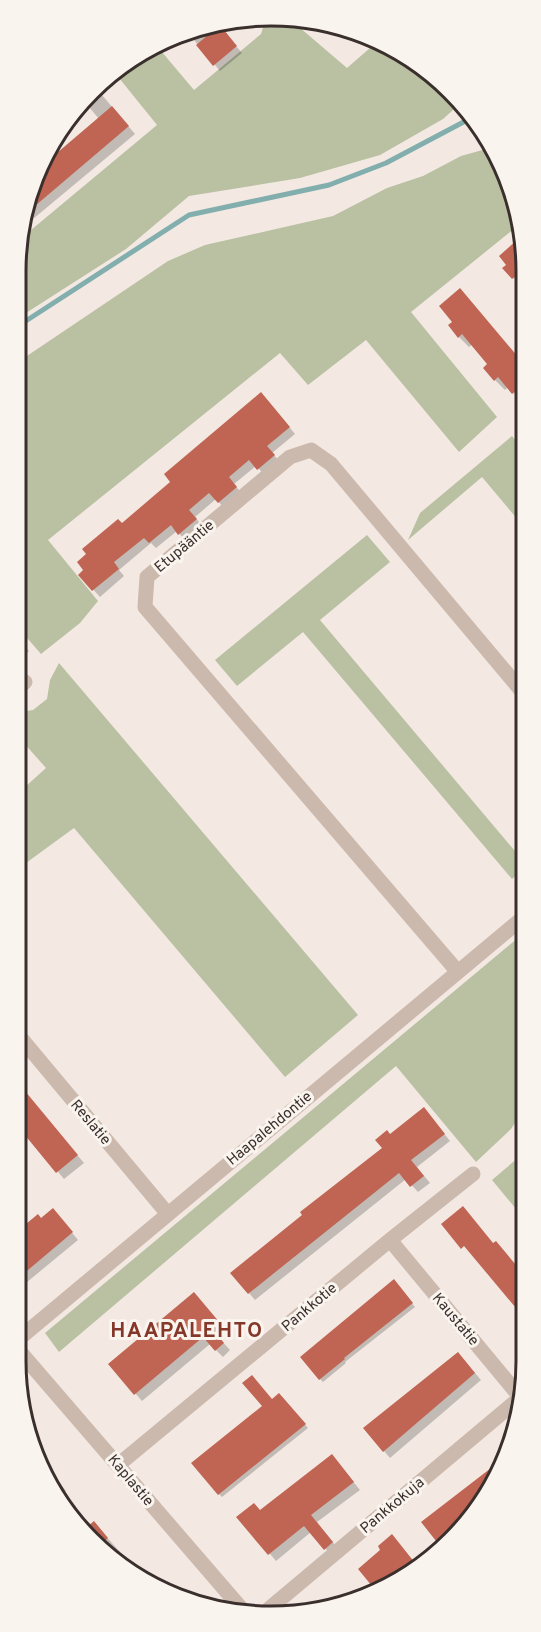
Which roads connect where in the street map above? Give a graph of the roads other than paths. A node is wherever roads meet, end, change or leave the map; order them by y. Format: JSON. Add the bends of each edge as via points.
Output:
{"nodes":[{"id":1,"x":516,"y":684,"type":"edge"},
{"id":2,"x":516,"y":924,"type":"edge"},
{"id":3,"x":458,"y":972,"type":"junction"},
{"id":4,"x":26,"y":1044,"type":"edge"},
{"id":5,"x":473,"y":1174,"type":"dead end"},
{"id":6,"x":167,"y":1213,"type":"junction"},
{"id":7,"x":390,"y":1240,"type":"junction"},
{"id":8,"x":26,"y":1335,"type":"edge"},
{"id":9,"x":26,"y":1357,"type":"edge"},
{"id":10,"x":514,"y":1389,"type":"edge"},
{"id":11,"x":511,"y":1406,"type":"edge"},
{"id":12,"x":118,"y":1465,"type":"junction"},
{"id":13,"x":237,"y":1604,"type":"edge"},
{"id":14,"x":272,"y":1606,"type":"edge"}],
"edges":[{"from":1,"to":3,"type":"street","name":"Etupääntie","via":[[331,464],[311,450],[290,457],[147,577],[145,607]]},
{"from":2,"to":3,"type":"street","name":"Haapalehdontie"},
{"from":3,"to":6,"type":"street","name":"Haapalehdontie"},
{"from":4,"to":6,"type":"street","name":"Reslatie"},
{"from":5,"to":7,"type":"street","name":"Pankkotie"},
{"from":6,"to":8,"type":"street","name":"Haapalehdontie"},
{"from":7,"to":10,"type":"street","name":"Kaustatie"},
{"from":7,"to":12,"type":"street","name":"Pankkotie"},
{"from":9,"to":12,"type":"street","name":"Kaplastie"},
{"from":11,"to":14,"type":"street","name":"Pankkokuja"},
{"from":12,"to":13,"type":"street","name":"Kaplastie"}]}
